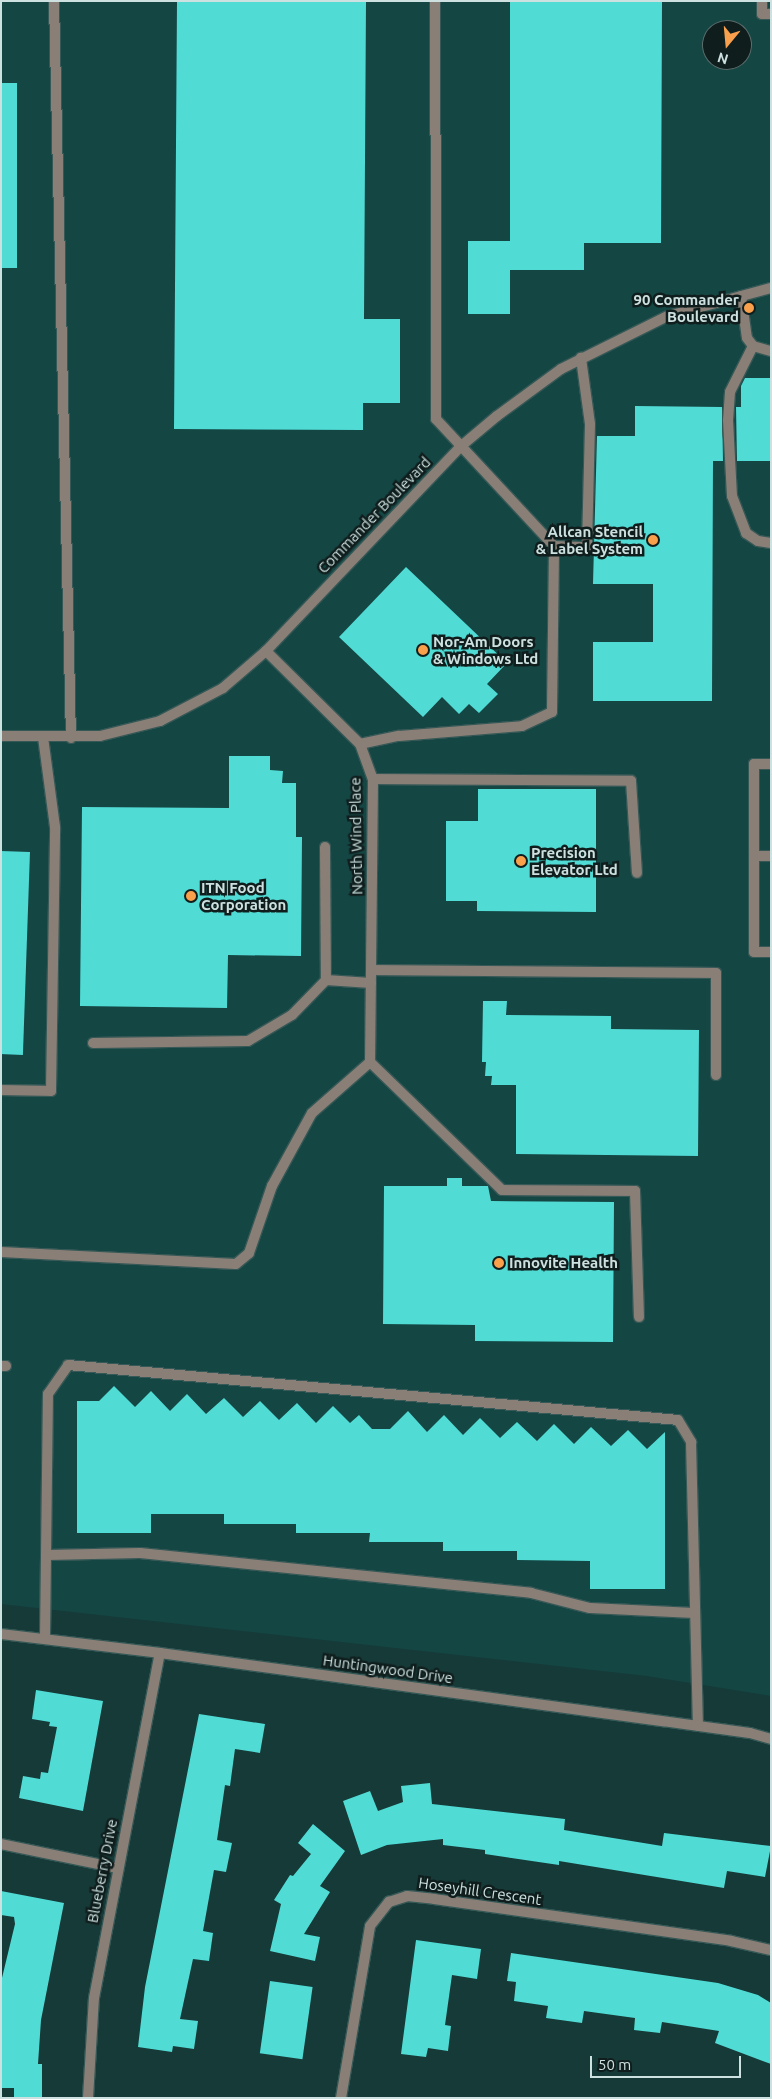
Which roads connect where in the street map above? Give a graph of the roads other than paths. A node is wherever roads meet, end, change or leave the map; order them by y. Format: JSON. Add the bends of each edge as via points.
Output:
{"nodes":[{"id":1,"x":54,"y":1,"type":"edge"},
{"id":2,"x":435,"y":1,"type":"edge"},
{"id":3,"x":762,"y":1,"type":"edge"},
{"id":4,"x":771,"y":14,"type":"edge"},
{"id":5,"x":771,"y":288,"type":"edge"},
{"id":6,"x":741,"y":296,"type":"junction"},
{"id":7,"x":753,"y":346,"type":"junction"},
{"id":8,"x":771,"y":351,"type":"edge"},
{"id":9,"x":580,"y":358,"type":"junction"},
{"id":10,"x":460,"y":447,"type":"junction"},
{"id":11,"x":771,"y":544,"type":"edge"},
{"id":12,"x":554,"y":546,"type":"junction"},
{"id":13,"x":266,"y":651,"type":"junction"},
{"id":14,"x":1,"y":736,"type":"edge"},
{"id":15,"x":43,"y":737,"type":"junction"},
{"id":16,"x":71,"y":738,"type":"junction"},
{"id":17,"x":360,"y":744,"type":"junction"},
{"id":18,"x":771,"y":764,"type":"edge"},
{"id":19,"x":373,"y":779,"type":"junction"},
{"id":20,"x":324,"y":847,"type":"dead end"},
{"id":21,"x":754,"y":856,"type":"junction"},
{"id":22,"x":771,"y":856,"type":"edge"},
{"id":23,"x":637,"y":873,"type":"dead end"},
{"id":24,"x":771,"y":952,"type":"edge"},
{"id":25,"x":371,"y":970,"type":"junction"},
{"id":26,"x":326,"y":980,"type":"junction"},
{"id":27,"x":371,"y":983,"type":"junction"},
{"id":28,"x":93,"y":1043,"type":"dead end"},
{"id":29,"x":370,"y":1062,"type":"junction"},
{"id":30,"x":716,"y":1075,"type":"dead end"},
{"id":31,"x":1,"y":1090,"type":"edge"},
{"id":32,"x":1,"y":1252,"type":"edge"},
{"id":33,"x":639,"y":1318,"type":"dead end"},
{"id":34,"x":47,"y":1555,"type":"junction"},
{"id":35,"x":694,"y":1613,"type":"junction"},
{"id":36,"x":1,"y":1634,"type":"edge"},
{"id":37,"x":46,"y":1637,"type":"junction"},
{"id":38,"x":160,"y":1652,"type":"junction"},
{"id":39,"x":698,"y":1726,"type":"junction"},
{"id":40,"x":771,"y":1739,"type":"edge"},
{"id":41,"x":1,"y":1844,"type":"edge"},
{"id":42,"x":118,"y":1868,"type":"junction"},
{"id":43,"x":771,"y":1950,"type":"edge"},
{"id":44,"x":88,"y":2098,"type":"edge"},
{"id":45,"x":341,"y":2098,"type":"edge"}],
"edges":[{"from":1,"to":16,"type":"street"},
{"from":2,"to":10,"type":"street","via":[[436,419]]},
{"from":3,"to":4,"type":"street","via":[[762,14]]},
{"from":5,"to":6,"type":"street","name":"Commander Boulevard"},
{"from":6,"to":7,"type":"street","via":[[747,338]]},
{"from":6,"to":9,"type":"street","name":"Commander Boulevard","via":[[668,316]]},
{"from":7,"to":8,"type":"street"},
{"from":7,"to":11,"type":"street","via":[[730,392],[728,420],[732,496],[746,533]]},
{"from":9,"to":10,"type":"street","name":"Commander Boulevard","via":[[496,416]]},
{"from":9,"to":12,"type":"street","via":[[590,424],[587,547]]},
{"from":10,"to":12,"type":"street"},
{"from":10,"to":13,"type":"street","name":"Commander Boulevard"},
{"from":12,"to":17,"type":"street","via":[[552,712],[522,726],[416,734]]},
{"from":13,"to":16,"type":"street","name":"Commander Boulevard","via":[[223,688],[160,720],[100,736]]},
{"from":13,"to":17,"type":"street","name":"North Wind Place"},
{"from":14,"to":15,"type":"street","name":"Commander Boulevard"},
{"from":15,"to":16,"type":"street","name":"Commander Boulevard"},
{"from":15,"to":31,"type":"street","via":[[55,827],[51,1092]]},
{"from":17,"to":19,"type":"street","name":"North Wind Place"},
{"from":18,"to":21,"type":"street","via":[[754,764]]},
{"from":19,"to":23,"type":"street","via":[[631,781]]},
{"from":19,"to":25,"type":"street","name":"North Wind Place"},
{"from":20,"to":26,"type":"street"},
{"from":21,"to":22,"type":"street"},
{"from":21,"to":24,"type":"street","via":[[754,952]]},
{"from":25,"to":27,"type":"street","name":"North Wind Place"},
{"from":25,"to":30,"type":"street","via":[[716,973]]},
{"from":26,"to":27,"type":"street"},
{"from":26,"to":28,"type":"street","via":[[292,1015],[248,1040]]},
{"from":27,"to":29,"type":"street","name":"North Wind Place"},
{"from":29,"to":32,"type":"street","via":[[312,1114],[272,1186],[249,1253],[236,1264]]},
{"from":29,"to":33,"type":"street","via":[[502,1190],[635,1190]]},
{"from":34,"to":35,"type":"street","via":[[140,1553],[531,1593],[590,1608]]},
{"from":34,"to":35,"type":"street","via":[[48,1394],[68,1365],[360,1390],[678,1420],[691,1442]]},
{"from":34,"to":37,"type":"street"},
{"from":35,"to":39,"type":"street"},
{"from":36,"to":37,"type":"street","name":"Huntingwood Drive"},
{"from":37,"to":38,"type":"street","name":"Huntingwood Drive"},
{"from":38,"to":39,"type":"street","name":"Huntingwood Drive"},
{"from":38,"to":42,"type":"street","name":"Blueberry Drive"},
{"from":39,"to":40,"type":"street","name":"Huntingwood Drive"},
{"from":41,"to":42,"type":"street"},
{"from":42,"to":44,"type":"street","name":"Blueberry Drive","via":[[94,1998]]},
{"from":43,"to":45,"type":"street","name":"Hoseyhill Crescent","via":[[731,1941],[434,1899],[407,1896],[389,1902],[370,1926]]}]}
